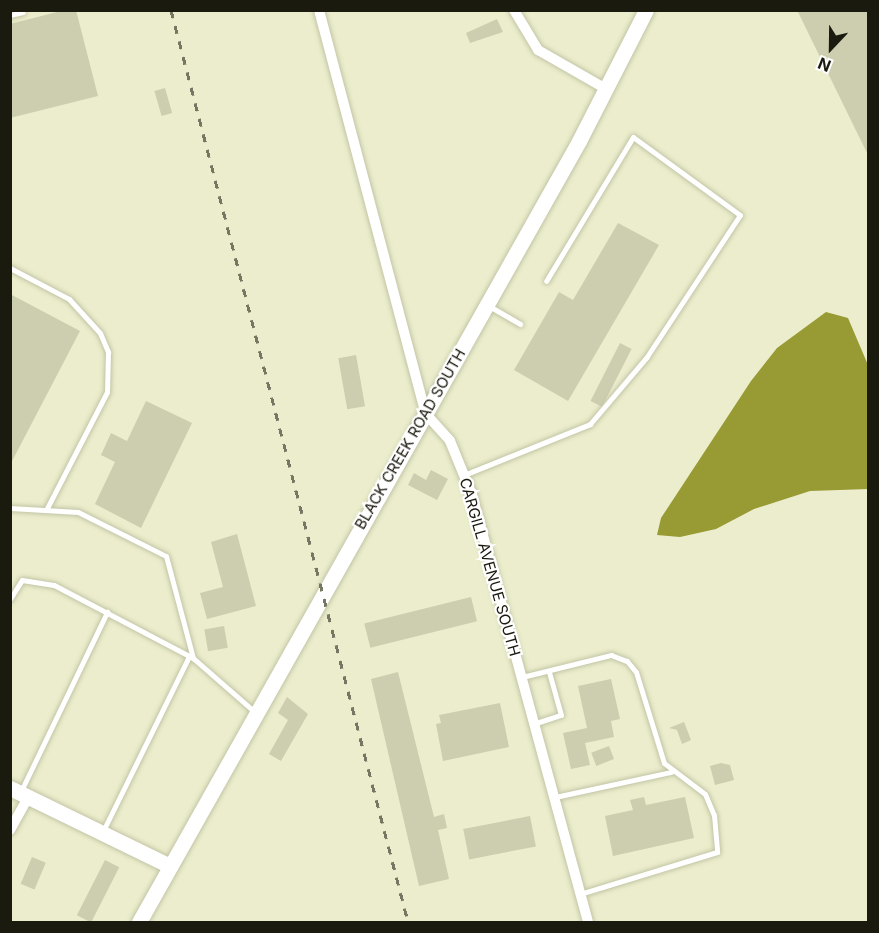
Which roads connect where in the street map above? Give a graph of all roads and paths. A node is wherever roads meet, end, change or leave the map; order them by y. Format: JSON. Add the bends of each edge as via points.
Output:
{"nodes":[{"id":1,"x":319,"y":10,"type":"edge"},
{"id":2,"x":514,"y":10,"type":"edge"},
{"id":3,"x":646,"y":10,"type":"edge"},
{"id":4,"x":23,"y":12,"type":"edge"},
{"id":5,"x":10,"y":15,"type":"edge"},
{"id":6,"x":606,"y":89,"type":"junction"},
{"id":7,"x":10,"y":268,"type":"edge"},
{"id":8,"x":546,"y":281,"type":"dead end"},
{"id":9,"x":487,"y":305,"type":"junction"},
{"id":10,"x":520,"y":324,"type":"dead end"},
{"id":11,"x":426,"y":414,"type":"junction"},
{"id":12,"x":464,"y":476,"type":"junction"},
{"id":13,"x":10,"y":508,"type":"edge"},
{"id":14,"x":47,"y":508,"type":"junction"},
{"id":15,"x":10,"y":598,"type":"edge"},
{"id":16,"x":107,"y":612,"type":"junction"},
{"id":17,"x":191,"y":657,"type":"junction"},
{"id":18,"x":549,"y":672,"type":"junction"},
{"id":19,"x":522,"y":677,"type":"junction"},
{"id":20,"x":256,"y":713,"type":"junction"},
{"id":21,"x":536,"y":723,"type":"junction"},
{"id":22,"x":671,"y":772,"type":"junction"},
{"id":23,"x":20,"y":792,"type":"edge"},
{"id":24,"x":555,"y":797,"type":"junction"},
{"id":25,"x":10,"y":830,"type":"edge"},
{"id":26,"x":102,"y":833,"type":"junction"},
{"id":27,"x":170,"y":866,"type":"junction"},
{"id":28,"x":580,"y":894,"type":"junction"},
{"id":29,"x":139,"y":922,"type":"edge"},
{"id":30,"x":588,"y":922,"type":"edge"}],
"edges":[{"from":1,"to":11,"type":"street","name":"CARGILL AVENUE SOUTH"},
{"from":2,"to":6,"type":"street","via":[[538,51]]},
{"from":3,"to":6,"type":"street","name":"BLACK CREEK ROAD SOUTH"},
{"from":4,"to":5,"type":"lane"},
{"from":6,"to":9,"type":"street","name":"BLACK CREEK ROAD SOUTH"},
{"from":7,"to":14,"type":"lane","via":[[69,299],[93,324],[108,351],[107,393]]},
{"from":8,"to":12,"type":"lane","via":[[633,138],[740,215],[646,358],[590,424]]},
{"from":9,"to":10,"type":"lane"},
{"from":9,"to":11,"type":"street","name":"BLACK CREEK ROAD SOUTH"},
{"from":11,"to":12,"type":"street","name":"CARGILL AVENUE SOUTH","via":[[450,441]]},
{"from":11,"to":20,"type":"street","name":"BLACK CREEK ROAD SOUTH"},
{"from":12,"to":19,"type":"street","name":"CARGILL AVENUE SOUTH"},
{"from":13,"to":14,"type":"lane"},
{"from":14,"to":17,"type":"lane","via":[[93,517],[166,556]]},
{"from":15,"to":16,"type":"lane","via":[[22,580],[32,580]]},
{"from":16,"to":17,"type":"lane"},
{"from":16,"to":23,"type":"lane"},
{"from":17,"to":20,"type":"lane"},
{"from":17,"to":26,"type":"lane"},
{"from":18,"to":19,"type":"lane"},
{"from":18,"to":21,"type":"lane","via":[[561,715]]},
{"from":18,"to":22,"type":"lane","via":[[611,656],[627,661]]},
{"from":19,"to":21,"type":"street","name":"CARGILL AVENUE SOUTH"},
{"from":20,"to":27,"type":"street","name":"BLACK CREEK ROAD SOUTH"},
{"from":21,"to":24,"type":"street","name":"CARGILL AVENUE SOUTH"},
{"from":22,"to":24,"type":"lane"},
{"from":22,"to":28,"type":"lane","via":[[705,794],[714,815],[717,852]]},
{"from":23,"to":25,"type":"street"},
{"from":23,"to":26,"type":"street"},
{"from":24,"to":28,"type":"street","name":"CARGILL AVENUE SOUTH"},
{"from":26,"to":27,"type":"street"},
{"from":27,"to":29,"type":"street","name":"BLACK CREEK ROAD SOUTH"},
{"from":28,"to":30,"type":"street","name":"CARGILL AVENUE SOUTH"}]}
